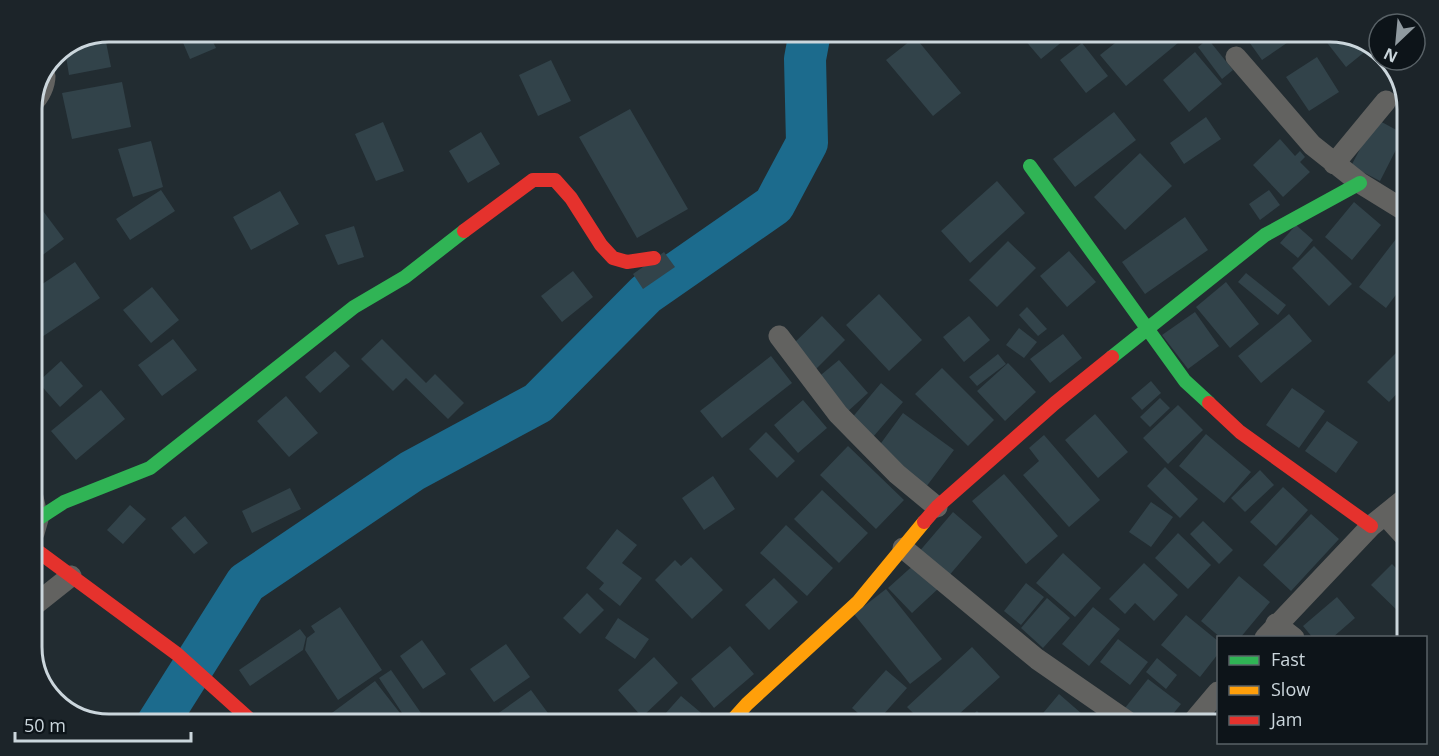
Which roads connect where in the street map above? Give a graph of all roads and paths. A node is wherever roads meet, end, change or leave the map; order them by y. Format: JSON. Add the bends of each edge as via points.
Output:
{"nodes":[{"id":1,"x":1236,"y":57,"type":"dead end"},
{"id":2,"x":1386,"y":102,"type":"dead end"},
{"id":3,"x":1334,"y":164,"type":"junction"},
{"id":4,"x":1030,"y":166,"type":"dead end"},
{"id":5,"x":1360,"y":183,"type":"junction"},
{"id":6,"x":1397,"y":206,"type":"edge"},
{"id":7,"x":654,"y":258,"type":"dead end"},
{"id":8,"x":1148,"y":328,"type":"junction"},
{"id":9,"x":779,"y":336,"type":"dead end"},
{"id":10,"x":1397,"y":505,"type":"edge"},
{"id":11,"x":937,"y":507,"type":"junction"},
{"id":12,"x":42,"y":516,"type":"edge"},
{"id":13,"x":1378,"y":521,"type":"junction"},
{"id":14,"x":1397,"y":533,"type":"edge"},
{"id":15,"x":903,"y":548,"type":"junction"},
{"id":16,"x":42,"y":554,"type":"edge"},
{"id":17,"x":71,"y":576,"type":"junction"},
{"id":18,"x":42,"y":599,"type":"edge"},
{"id":19,"x":1270,"y":631,"type":"edge"},
{"id":20,"x":1287,"y":636,"type":"edge"},
{"id":21,"x":1217,"y":693,"type":"edge"},
{"id":22,"x":244,"y":714,"type":"edge"},
{"id":23,"x":738,"y":714,"type":"edge"},
{"id":24,"x":1117,"y":714,"type":"edge"},
{"id":25,"x":1199,"y":714,"type":"edge"}],
"edges":[{"from":1,"to":3,"type":"street","via":[[1312,145]]},
{"from":2,"to":3,"type":"street"},
{"from":3,"to":5,"type":"street"},
{"from":4,"to":8,"type":"street"},
{"from":5,"to":6,"type":"street"},
{"from":5,"to":8,"type":"street","via":[[1264,235]]},
{"from":7,"to":12,"type":"street","via":[[627,262],[613,258],[555,180],[533,180],[405,277],[354,307],[150,468],[64,502]]},
{"from":8,"to":11,"type":"street"},
{"from":8,"to":13,"type":"street","via":[[1185,381],[1240,432]]},
{"from":9,"to":11,"type":"street","via":[[838,414],[897,474]]},
{"from":10,"to":13,"type":"street"},
{"from":11,"to":15,"type":"street"},
{"from":13,"to":14,"type":"street"},
{"from":13,"to":19,"type":"street"},
{"from":15,"to":23,"type":"street","via":[[858,602]]},
{"from":15,"to":24,"type":"street","via":[[1037,659]]},
{"from":16,"to":17,"type":"street"},
{"from":17,"to":18,"type":"street"},
{"from":17,"to":22,"type":"street","via":[[177,654]]},
{"from":19,"to":20,"type":"street"},
{"from":21,"to":25,"type":"street"}]}
